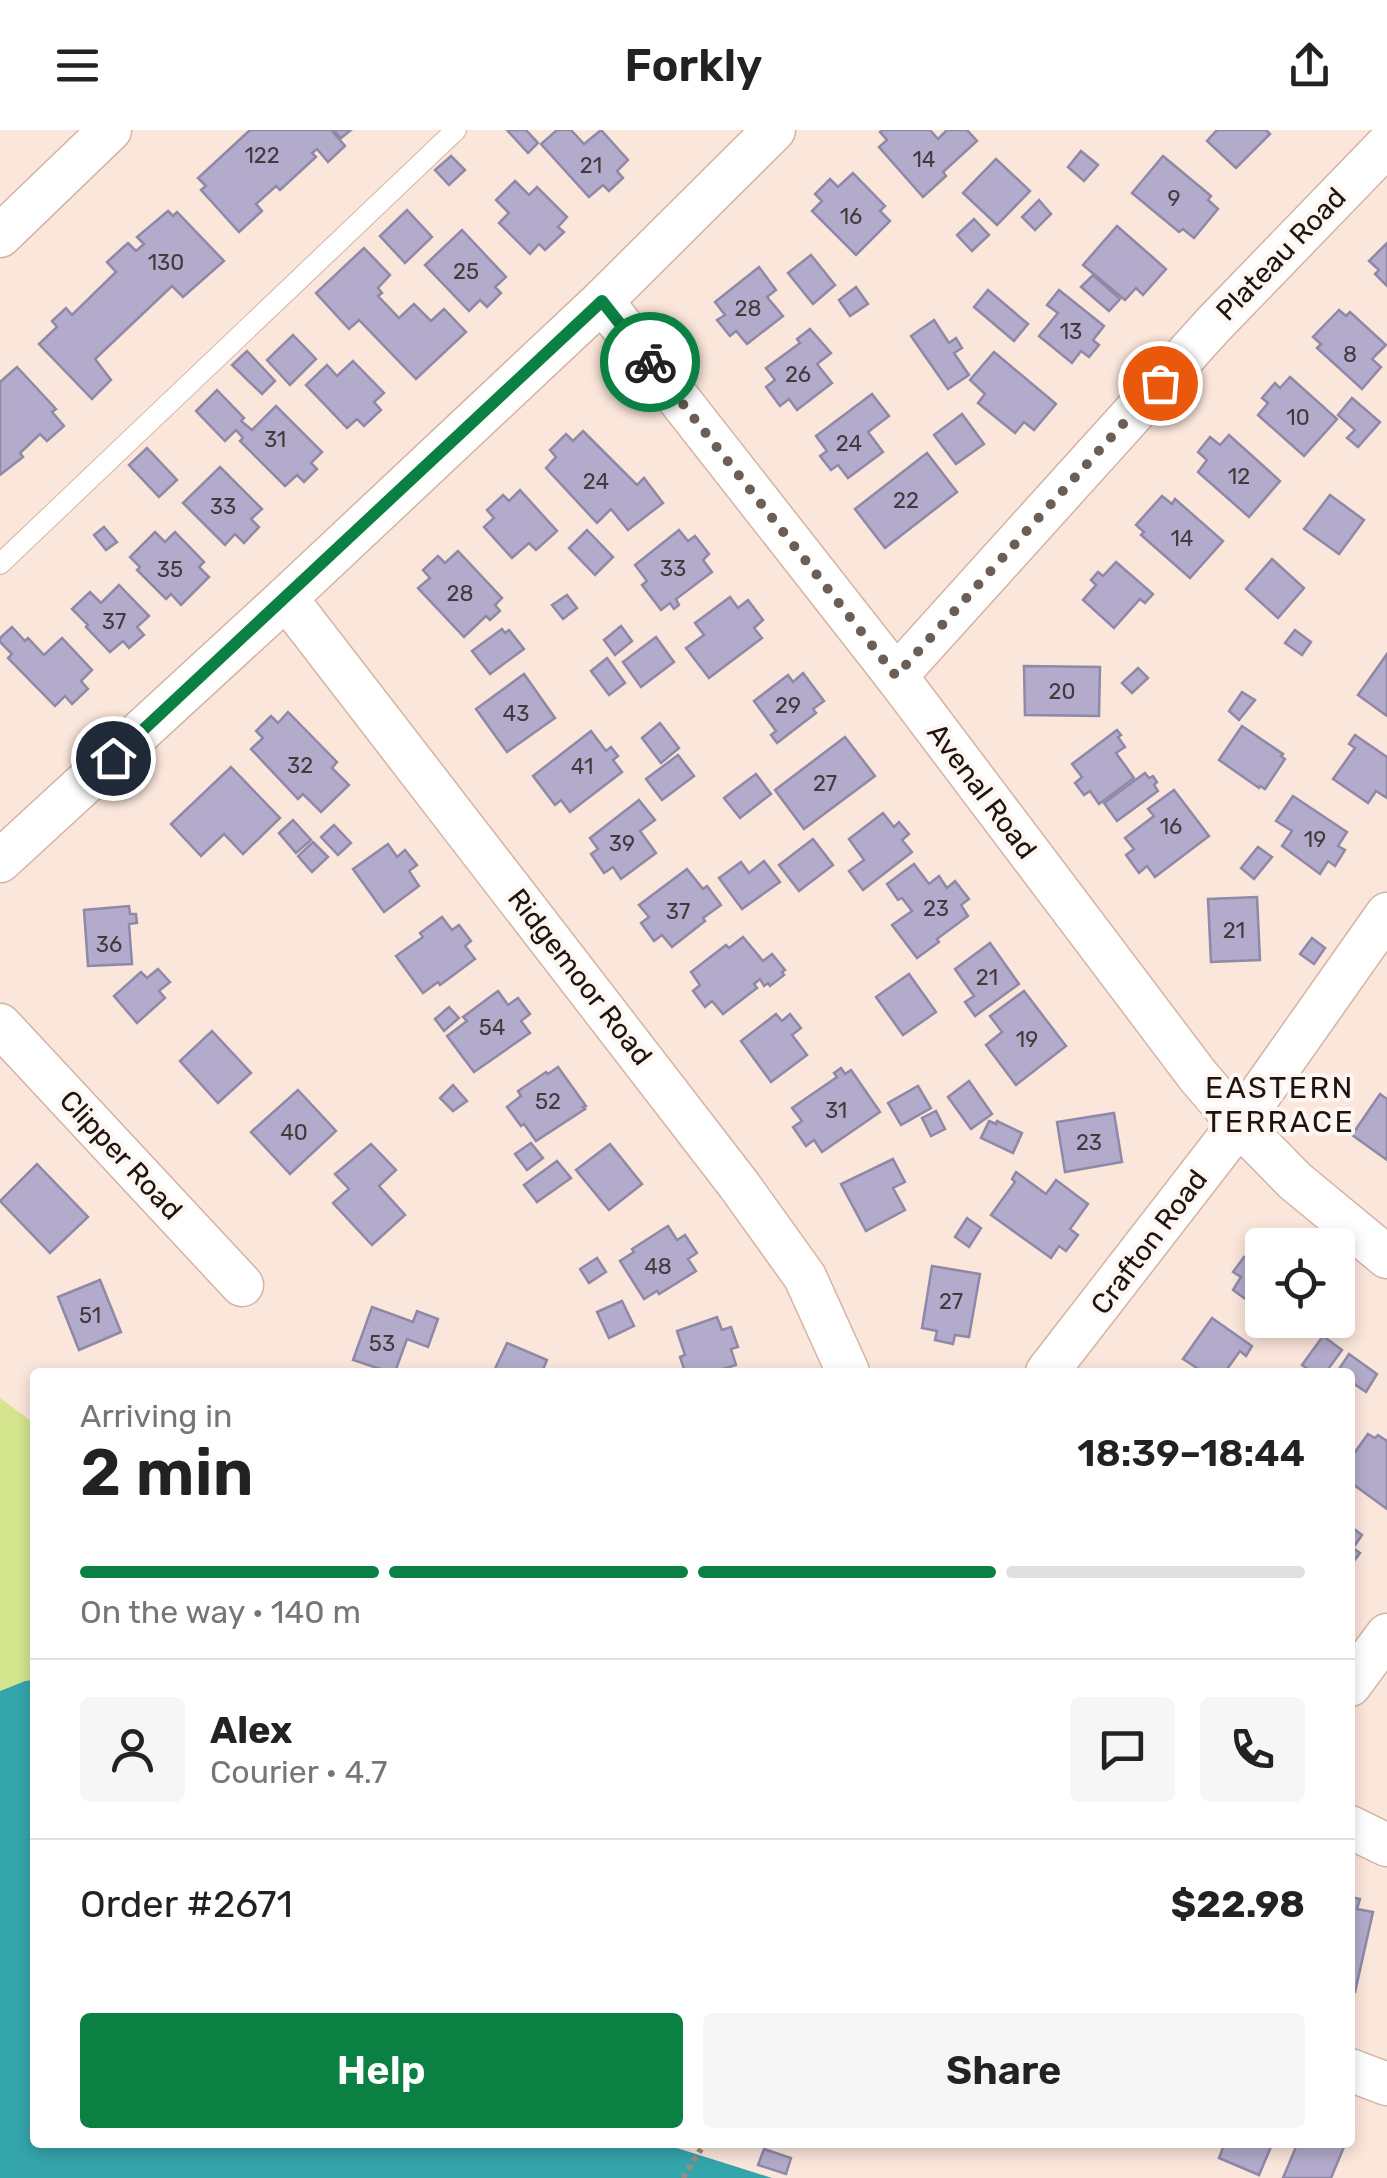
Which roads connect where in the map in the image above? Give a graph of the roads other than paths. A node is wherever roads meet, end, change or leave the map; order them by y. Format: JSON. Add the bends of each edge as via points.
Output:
{"nodes":[{"id":1,"x":110,"y":130,"type":"edge"},
{"id":2,"x":456,"y":130,"type":"edge"},
{"id":3,"x":774,"y":130,"type":"edge"},
{"id":4,"x":1387,"y":145,"type":"edge"},
{"id":5,"x":0,"y":236,"type":"edge"},
{"id":6,"x":602,"y":301,"type":"junction"},
{"id":7,"x":0,"y":564,"type":"edge"},
{"id":8,"x":286,"y":598,"type":"junction"},
{"id":9,"x":896,"y":676,"type":"junction"},
{"id":10,"x":0,"y":861,"type":"edge"},
{"id":11,"x":1387,"y":914,"type":"edge"},
{"id":12,"x":0,"y":1025,"type":"edge"},
{"id":13,"x":1239,"y":1124,"type":"junction"},
{"id":14,"x":1387,"y":1258,"type":"edge"},
{"id":15,"x":242,"y":1286,"type":"dead end"},
{"id":16,"x":846,"y":1368,"type":"edge"},
{"id":17,"x":1050,"y":1368,"type":"edge"},
{"id":18,"x":1387,"y":1635,"type":"edge"},
{"id":19,"x":1355,"y":1679,"type":"edge"},
{"id":20,"x":1355,"y":1830,"type":"edge"},
{"id":21,"x":1387,"y":1845,"type":"edge"},
{"id":22,"x":1355,"y":2072,"type":"edge"},
{"id":23,"x":1387,"y":2084,"type":"edge"}],
"edges":[{"from":1,"to":5,"type":"street"},
{"from":2,"to":7,"type":"lane"},
{"from":3,"to":6,"type":"street"},
{"from":4,"to":9,"type":"street","name":"Plateau Road","via":[[1213,325]]},
{"from":6,"to":8,"type":"street"},
{"from":6,"to":9,"type":"street","name":"Avenal Road"},
{"from":8,"to":10,"type":"street"},
{"from":8,"to":16,"type":"street","name":"Ridgemoor Road","via":[[739,1185],[805,1277]]},
{"from":9,"to":13,"type":"street","name":"Avenal Road"},
{"from":11,"to":13,"type":"street","name":"Crafton Road"},
{"from":12,"to":15,"type":"street","name":"Clipper Road"},
{"from":13,"to":14,"type":"street","name":"Avenal Road","via":[[1294,1181]]},
{"from":13,"to":17,"type":"street","name":"Crafton Road"},
{"from":18,"to":19,"type":"street"},
{"from":20,"to":21,"type":"street"},
{"from":22,"to":23,"type":"street"}]}
